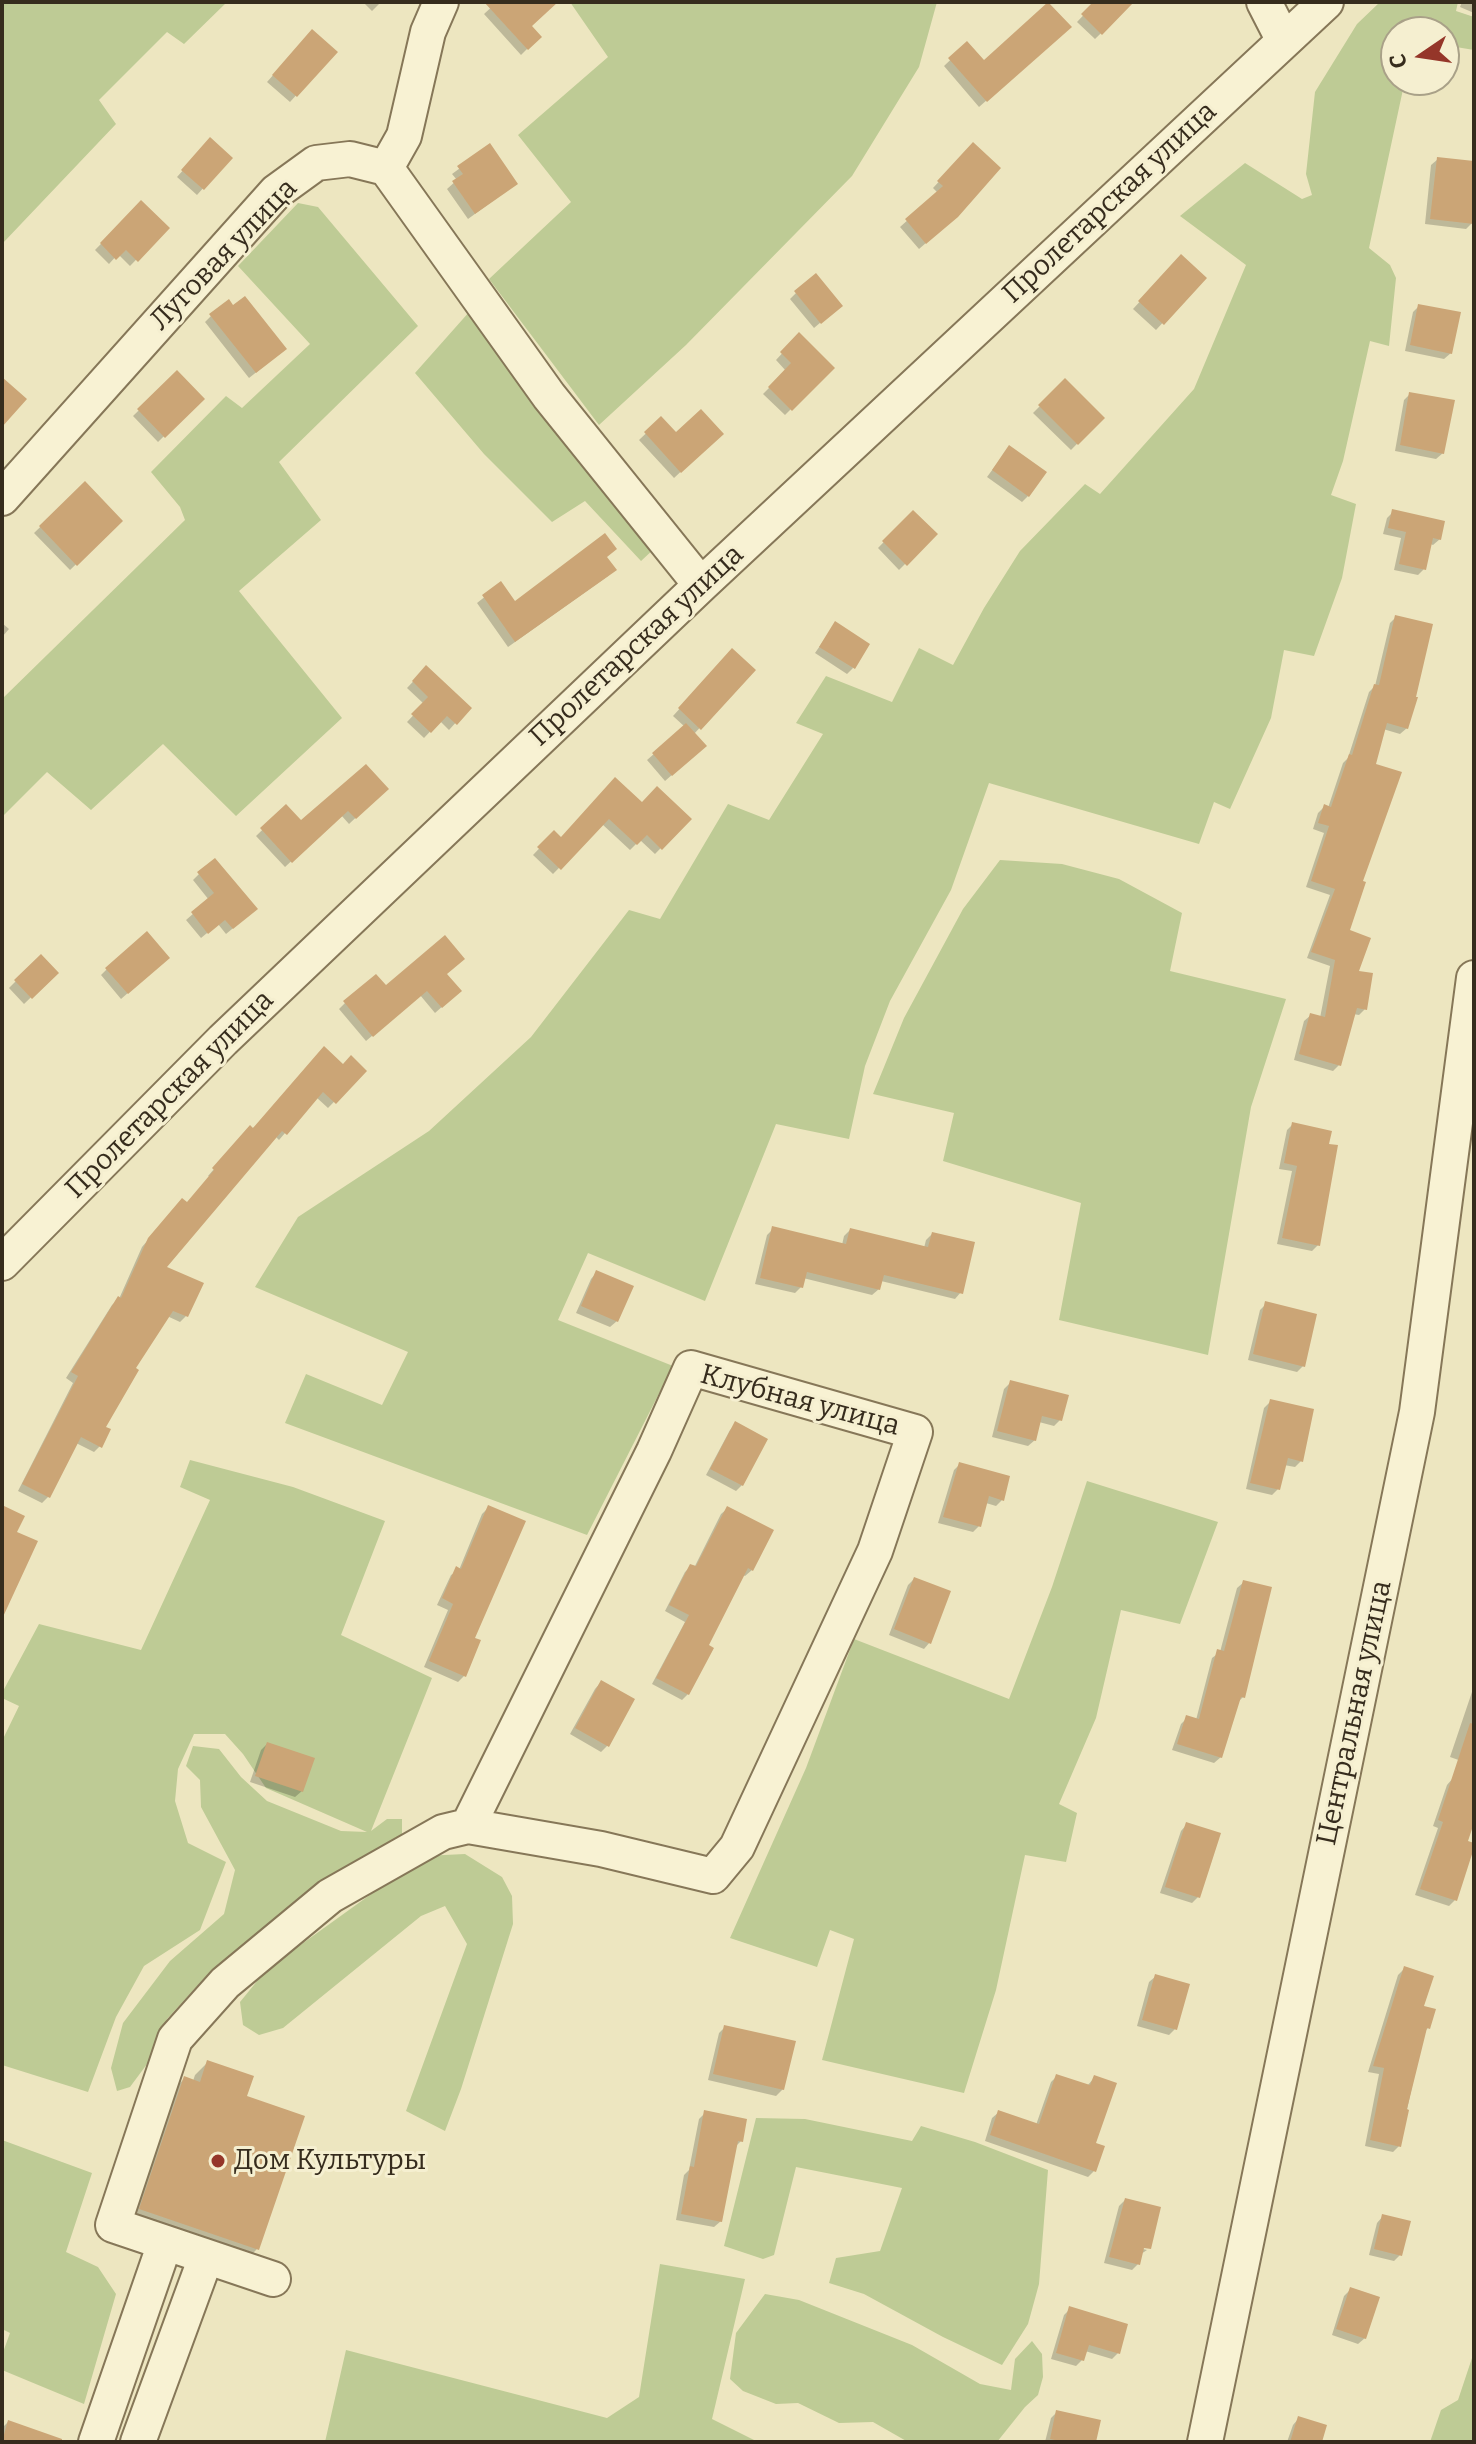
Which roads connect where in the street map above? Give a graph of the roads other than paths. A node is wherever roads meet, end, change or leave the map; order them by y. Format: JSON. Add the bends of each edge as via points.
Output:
{"nodes":[{"id":1,"x":441,"y":2,"type":"edge"},
{"id":2,"x":1264,"y":2,"type":"edge"},
{"id":3,"x":1326,"y":2,"type":"edge"},
{"id":4,"x":1284,"y":41,"type":"junction"},
{"id":5,"x":386,"y":168,"type":"junction"},
{"id":6,"x":2,"y":498,"type":"edge"},
{"id":7,"x":701,"y":585,"type":"junction"},
{"id":8,"x":1474,"y":978,"type":"edge"},
{"id":9,"x":2,"y":1263,"type":"edge"},
{"id":10,"x":468,"y":1826,"type":"junction"},
{"id":11,"x":165,"y":2243,"type":"junction"},
{"id":12,"x":206,"y":2257,"type":"junction"},
{"id":13,"x":273,"y":2279,"type":"dead end"},
{"id":14,"x":96,"y":2442,"type":"edge"},
{"id":15,"x":138,"y":2442,"type":"edge"},
{"id":16,"x":1205,"y":2442,"type":"edge"}],
"edges":[{"from":1,"to":5,"type":"street","via":[[428,32],[404,136]]},
{"from":2,"to":4,"type":"street"},
{"from":3,"to":4,"type":"street","name":"Пролетарская улица"},
{"from":4,"to":7,"type":"street","name":"Пролетарская улица"},
{"from":5,"to":6,"type":"street","name":"Луговая улица","via":[[350,159],[316,163],[276,192]]},
{"from":5,"to":7,"type":"street","via":[[549,396]]},
{"from":7,"to":9,"type":"street","name":"Пролетарская улица","via":[[223,1040]]},
{"from":8,"to":16,"type":"street","name":"Центральная улица","via":[[1417,1412]]},
{"from":10,"to":10,"type":"street","name":"Клубная улица","via":[[691,1368],[915,1432],[875,1551],[737,1847],[713,1876],[601,1849]]},
{"from":10,"to":11,"type":"street","via":[[443,1832],[330,1896],[225,1983],[175,2039],[113,2225]]},
{"from":11,"to":12,"type":"street"},
{"from":11,"to":14,"type":"street"},
{"from":12,"to":13,"type":"street"},
{"from":12,"to":15,"type":"street"}]}
